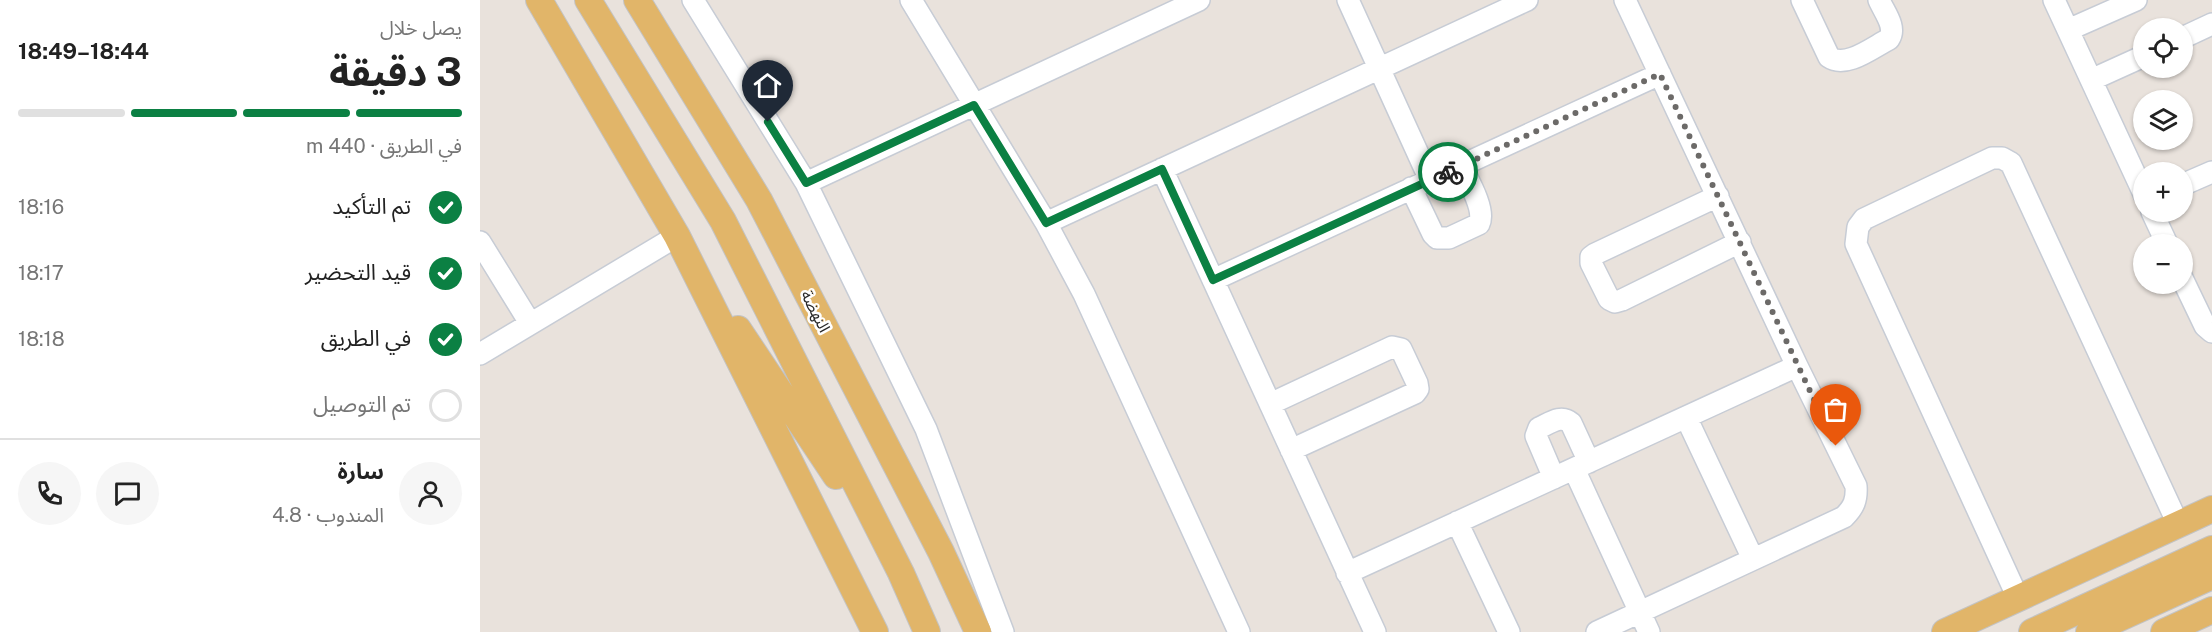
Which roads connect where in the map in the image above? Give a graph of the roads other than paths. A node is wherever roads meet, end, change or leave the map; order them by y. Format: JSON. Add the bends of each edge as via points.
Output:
{"nodes":[{"id":1,"x":539,"y":0,"type":"edge"},
{"id":2,"x":588,"y":0,"type":"edge"},
{"id":3,"x":636,"y":0,"type":"edge"},
{"id":4,"x":693,"y":0,"type":"edge"},
{"id":5,"x":911,"y":0,"type":"edge"},
{"id":6,"x":1199,"y":0,"type":"edge"},
{"id":7,"x":1348,"y":0,"type":"edge"},
{"id":8,"x":1527,"y":0,"type":"edge"},
{"id":9,"x":1625,"y":0,"type":"edge"},
{"id":10,"x":1802,"y":0,"type":"edge"},
{"id":11,"x":1879,"y":0,"type":"edge"},
{"id":12,"x":2054,"y":0,"type":"edge"},
{"id":13,"x":2136,"y":0,"type":"edge"},
{"id":14,"x":2212,"y":24,"type":"edge"},
{"id":15,"x":2068,"y":30,"type":"junction"},
{"id":16,"x":2193,"y":33,"type":"edge"},
{"id":17,"x":2133,"y":61,"type":"edge"},
{"id":18,"x":1380,"y":69,"type":"junction"},
{"id":19,"x":1660,"y":74,"type":"junction"},
{"id":20,"x":2091,"y":80,"type":"junction"},
{"id":21,"x":974,"y":105,"type":"junction"},
{"id":22,"x":1461,"y":166,"type":"junction"},
{"id":23,"x":1162,"y":169,"type":"junction"},
{"id":24,"x":2133,"y":170,"type":"edge"},
{"id":25,"x":2212,"y":172,"type":"edge"},
{"id":26,"x":2193,"y":180,"type":"edge"},
{"id":27,"x":806,"y":183,"type":"junction"},
{"id":28,"x":1421,"y":184,"type":"junction"},
{"id":29,"x":1718,"y":196,"type":"junction"},
{"id":30,"x":1046,"y":223,"type":"junction"},
{"id":31,"x":677,"y":236,"type":"junction"},
{"id":32,"x":480,"y":242,"type":"edge"},
{"id":33,"x":1740,"y":242,"type":"junction"},
{"id":34,"x":1213,"y":280,"type":"junction"},
{"id":35,"x":2190,"y":294,"type":"edge"},
{"id":36,"x":530,"y":323,"type":"junction"},
{"id":37,"x":2212,"y":332,"type":"edge"},
{"id":38,"x":480,"y":354,"type":"edge"},
{"id":39,"x":1797,"y":366,"type":"junction"},
{"id":40,"x":1270,"y":404,"type":"junction"},
{"id":41,"x":1686,"y":417,"type":"junction"},
{"id":42,"x":1291,"y":450,"type":"junction"},
{"id":43,"x":1581,"y":466,"type":"junction"},
{"id":44,"x":1554,"y":478,"type":"junction"},
{"id":45,"x":2212,"y":508,"type":"edge"},
{"id":46,"x":1457,"y":522,"type":"junction"},
{"id":47,"x":2178,"y":524,"type":"junction"},
{"id":48,"x":2212,"y":541,"type":"edge"},
{"id":49,"x":2212,"y":549,"type":"edge"},
{"id":50,"x":1753,"y":559,"type":"junction"},
{"id":51,"x":901,"y":573,"type":"junction"},
{"id":52,"x":1347,"y":573,"type":"junction"},
{"id":53,"x":2212,"y":576,"type":"edge"},
{"id":54,"x":2152,"y":578,"type":"junction"},
{"id":55,"x":2018,"y":598,"type":"junction"},
{"id":56,"x":2212,"y":610,"type":"edge"},
{"id":57,"x":1640,"y":613,"type":"junction"},
{"id":58,"x":875,"y":632,"type":"edge"},
{"id":59,"x":927,"y":632,"type":"edge"},
{"id":60,"x":978,"y":632,"type":"edge"},
{"id":61,"x":1003,"y":632,"type":"edge"},
{"id":62,"x":1239,"y":632,"type":"edge"},
{"id":63,"x":1375,"y":632,"type":"edge"},
{"id":64,"x":1509,"y":632,"type":"edge"},
{"id":65,"x":1597,"y":632,"type":"edge"},
{"id":66,"x":1649,"y":632,"type":"edge"},
{"id":67,"x":1946,"y":632,"type":"edge"},
{"id":68,"x":2032,"y":632,"type":"edge"},
{"id":69,"x":2089,"y":632,"type":"edge"},
{"id":70,"x":2164,"y":632,"type":"edge"}],
"edges":[{"from":1,"to":31,"type":"main road"},
{"from":2,"to":51,"type":"main road","via":[[723,221]]},
{"from":3,"to":60,"type":"main road","name":"النهضة","via":[[759,200],[941,552]]},
{"from":4,"to":27,"type":"street"},
{"from":5,"to":21,"type":"street"},
{"from":6,"to":21,"type":"street"},
{"from":7,"to":18,"type":"street"},
{"from":8,"to":18,"type":"street"},
{"from":9,"to":19,"type":"street"},
{"from":10,"to":11,"type":"street","via":[[1829,57],[1845,61],[1892,35]]},
{"from":12,"to":15,"type":"street"},
{"from":13,"to":15,"type":"street"},
{"from":14,"to":16,"type":"street"},
{"from":15,"to":20,"type":"street"},
{"from":17,"to":20,"type":"street"},
{"from":18,"to":23,"type":"street"},
{"from":18,"to":28,"type":"street"},
{"from":19,"to":22,"type":"street"},
{"from":19,"to":29,"type":"street"},
{"from":20,"to":24,"type":"street"},
{"from":21,"to":27,"type":"street"},
{"from":21,"to":30,"type":"street"},
{"from":22,"to":28,"type":"street"},
{"from":22,"to":28,"type":"street","via":[[1482,220],[1449,238],[1433,234]]},
{"from":23,"to":30,"type":"street"},
{"from":23,"to":34,"type":"street"},
{"from":25,"to":26,"type":"street"},
{"from":27,"to":61,"type":"street","via":[[926,429]]},
{"from":28,"to":34,"type":"street"},
{"from":29,"to":33,"type":"street"},
{"from":29,"to":33,"type":"street","via":[[1595,254],[1591,263],[1609,299],[1615,302]]},
{"from":30,"to":62,"type":"street","via":[[1084,294]]},
{"from":31,"to":36,"type":"street"},
{"from":31,"to":51,"type":"main road"},
{"from":31,"to":58,"type":"main road"},
{"from":32,"to":36,"type":"street"},
{"from":33,"to":39,"type":"street"},
{"from":34,"to":40,"type":"street"},
{"from":35,"to":37,"type":"street"},
{"from":36,"to":38,"type":"street"},
{"from":39,"to":41,"type":"street"},
{"from":39,"to":50,"type":"street","via":[[1856,486],[1857,497],[1844,517]]},
{"from":40,"to":42,"type":"street"},
{"from":40,"to":42,"type":"street","via":[[1392,347],[1401,349],[1417,383],[1415,393]]},
{"from":41,"to":43,"type":"street"},
{"from":41,"to":50,"type":"street"},
{"from":42,"to":52,"type":"street"},
{"from":43,"to":44,"type":"street"},
{"from":43,"to":44,"type":"street","via":[[1571,423],[1561,418],[1539,428],[1536,436]]},
{"from":43,"to":57,"type":"street"},
{"from":44,"to":46,"type":"street"},
{"from":45,"to":47,"type":"main road"},
{"from":46,"to":52,"type":"street"},
{"from":46,"to":64,"type":"street"},
{"from":47,"to":55,"type":"main road"},
{"from":47,"to":55,"type":"street","via":[[2011,163],[1992,158],[1864,219],[1858,226],[1856,244]]},
{"from":48,"to":54,"type":"main road"},
{"from":49,"to":54,"type":"main road"},
{"from":50,"to":57,"type":"street"},
{"from":51,"to":59,"type":"main road"},
{"from":52,"to":63,"type":"street"},
{"from":53,"to":69,"type":"main road"},
{"from":54,"to":68,"type":"main road"},
{"from":55,"to":67,"type":"main road"},
{"from":56,"to":70,"type":"main road"},
{"from":57,"to":65,"type":"street"},
{"from":57,"to":66,"type":"street"}]}
